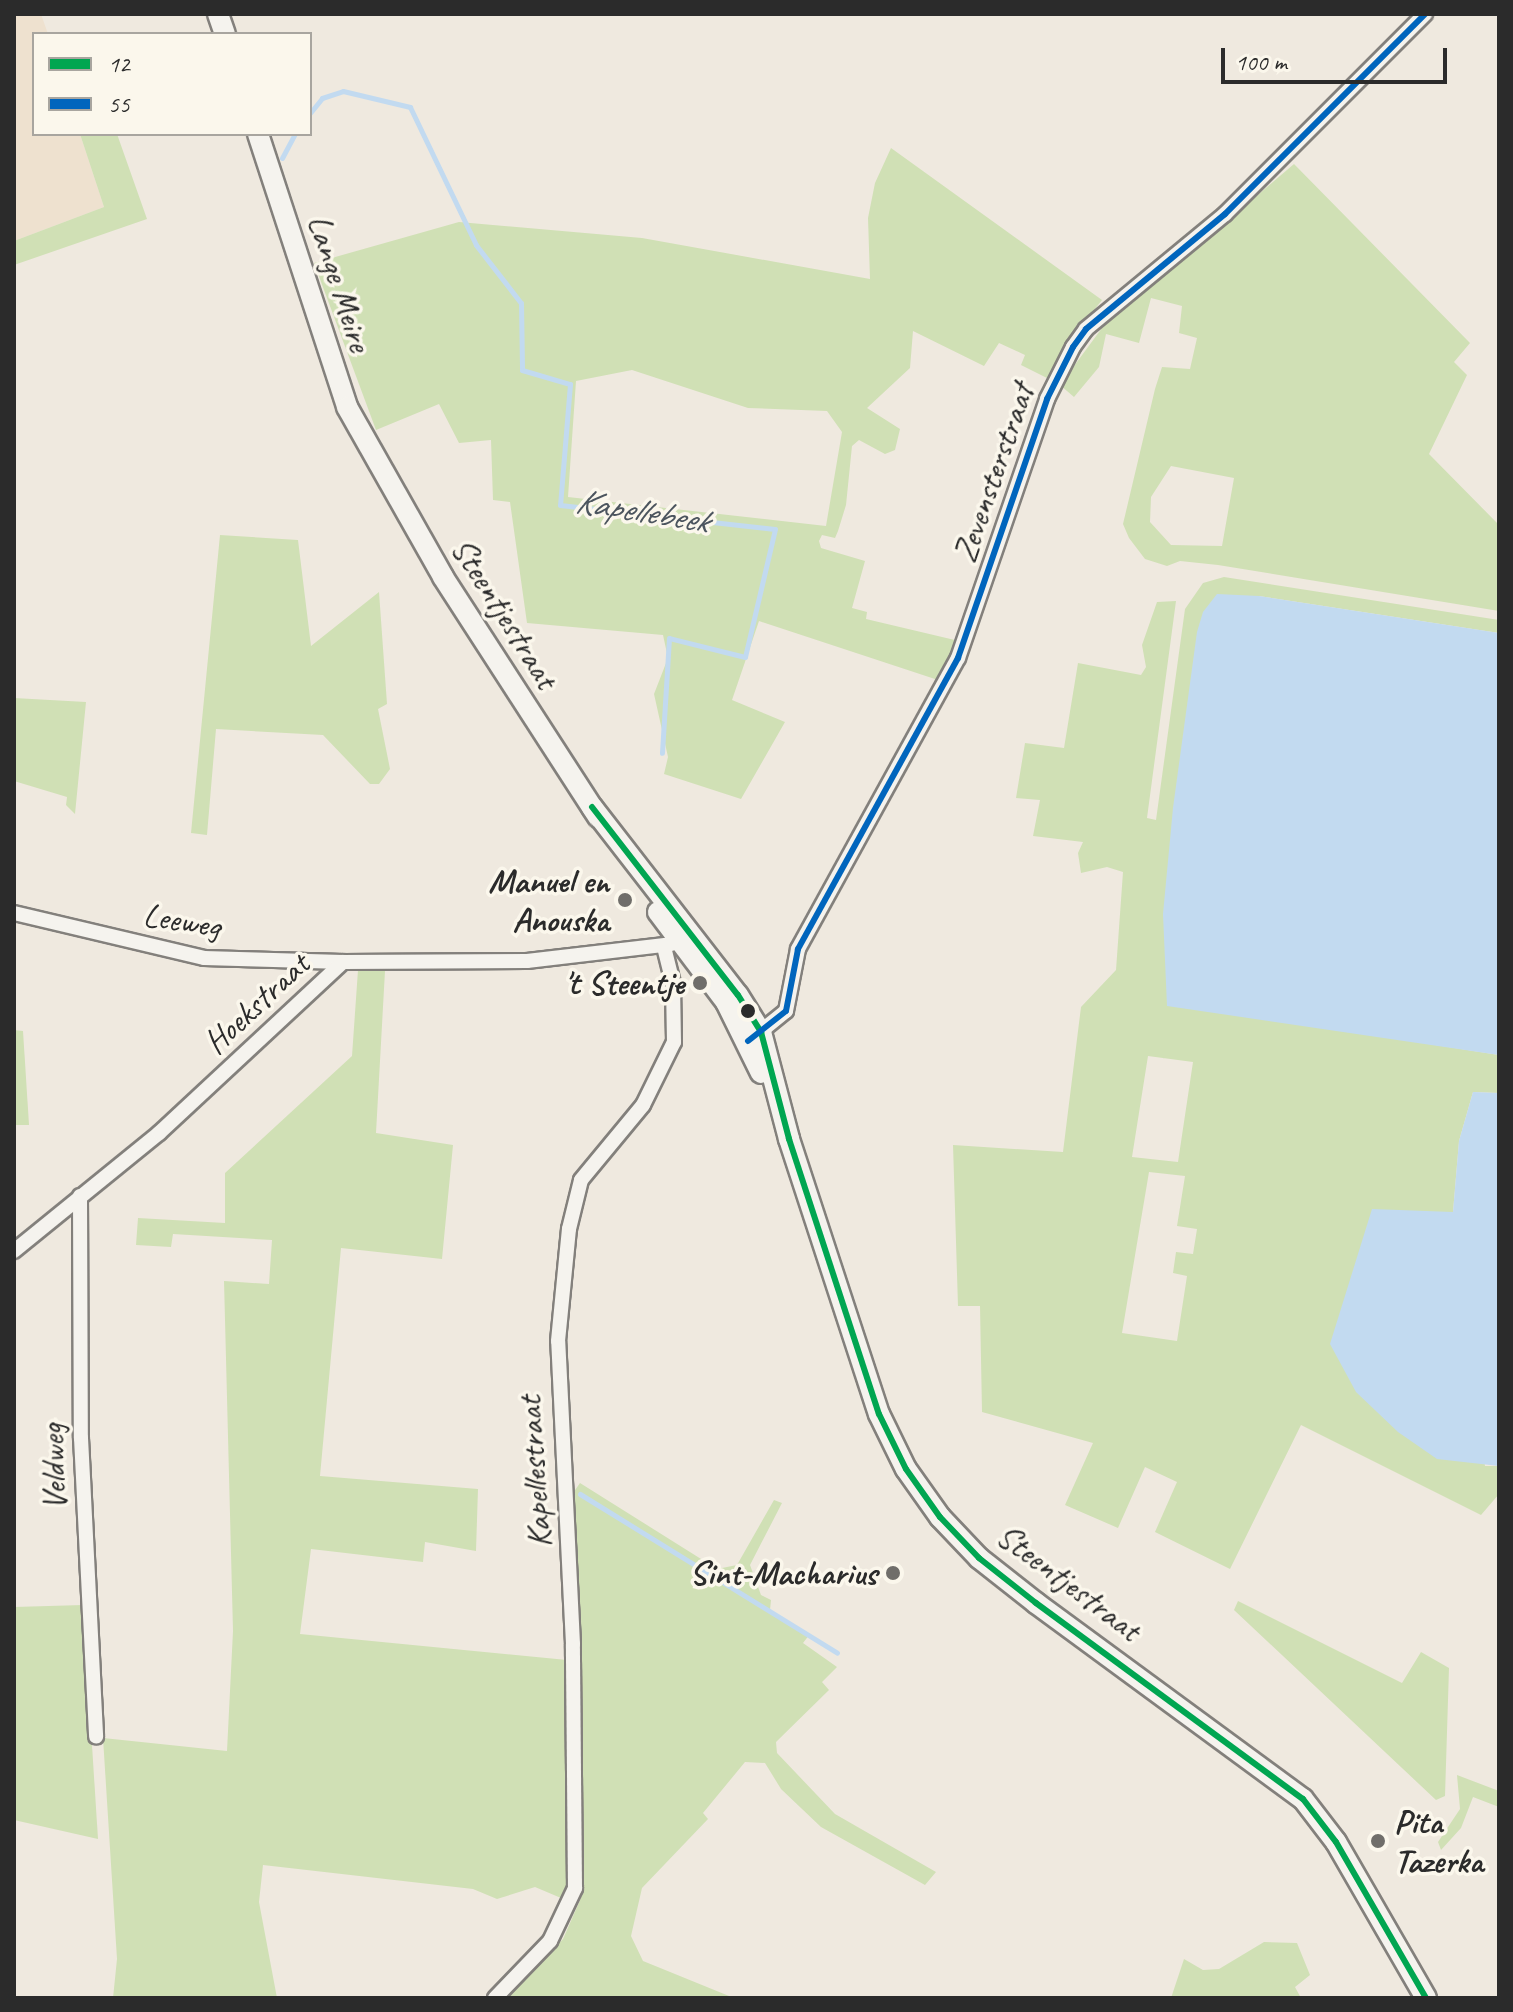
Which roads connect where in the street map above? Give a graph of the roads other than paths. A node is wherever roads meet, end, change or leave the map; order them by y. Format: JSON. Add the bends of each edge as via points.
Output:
{"nodes":[{"id":1,"x":1425,"y":14,"type":"edge"},
{"id":2,"x":259,"y":136,"type":"edge"},
{"id":3,"x":370,"y":450,"type":"joint"},
{"id":4,"x":14,"y":913,"type":"edge"},
{"id":5,"x":678,"y":942,"type":"junction"},
{"id":6,"x":343,"y":962,"type":"junction"},
{"id":7,"x":755,"y":1037,"type":"junction"},
{"id":8,"x":80,"y":1196,"type":"junction"},
{"id":9,"x":14,"y":1251,"type":"edge"},
{"id":10,"x":96,"y":1737,"type":"dead end"},
{"id":11,"x":495,"y":1998,"type":"edge"},
{"id":12,"x":1426,"y":1998,"type":"edge"}],
"edges":[{"from":1,"to":7,"type":"street","name":"Zevensterstraat","via":[[1225,214],[1086,329],[1073,347],[1047,399],[958,658],[798,949],[786,1011]]},
{"from":2,"to":3,"type":"street","name":"Lange Meire","via":[[347,407]]},
{"from":3,"to":5,"type":"street","name":"Steentjestraat","via":[[443,577]]},
{"from":4,"to":6,"type":"street","name":"Leeweg","via":[[204,958]]},
{"from":5,"to":6,"type":"street","name":"Hoekstraat","via":[[527,961]]},
{"from":5,"to":7,"type":"street","name":"Steentjestraat"},
{"from":5,"to":11,"type":"street","name":"Kapellestraat","via":[[674,1042],[643,1105],[581,1180],[569,1229],[558,1341],[573,1644],[575,1888],[550,1941]]},
{"from":6,"to":8,"type":"street","name":"Hoekstraat","via":[[159,1133]]},
{"from":7,"to":12,"type":"street","name":"Steentjestraat","via":[[879,1414],[906,1469],[940,1517],[1013,1585],[1303,1799],[1336,1842]]},
{"from":8,"to":9,"type":"street","name":"Hoekstraat"},
{"from":8,"to":10,"type":"street","name":"Veldweg","via":[[81,1438]]}]}
